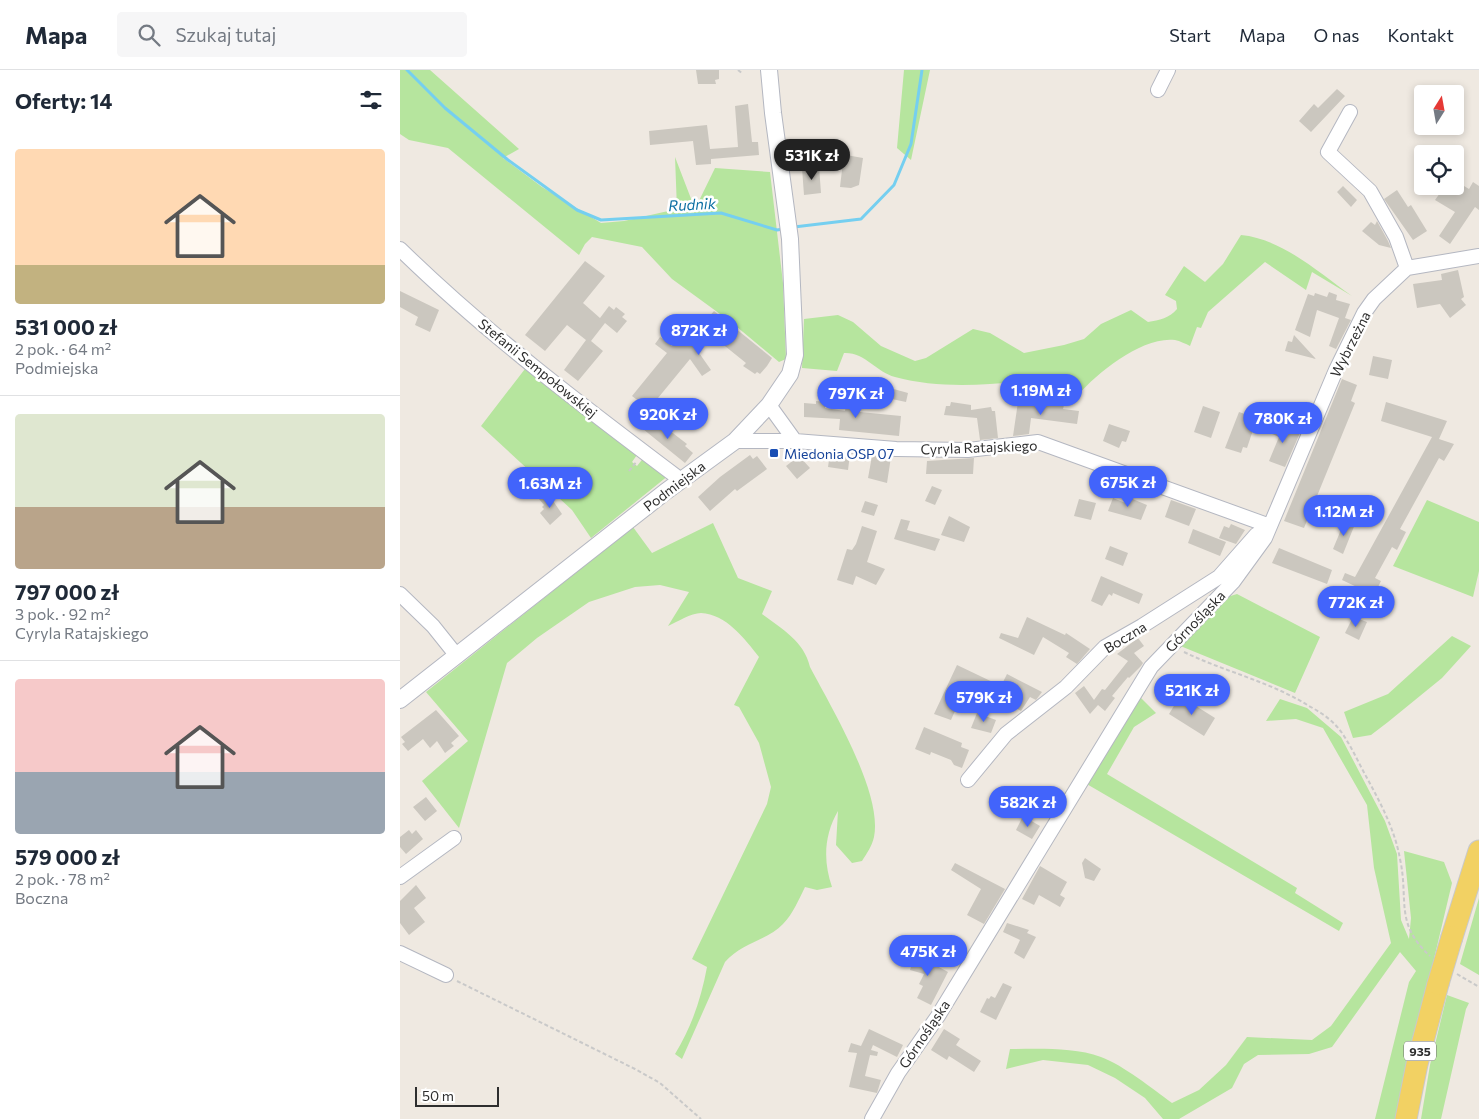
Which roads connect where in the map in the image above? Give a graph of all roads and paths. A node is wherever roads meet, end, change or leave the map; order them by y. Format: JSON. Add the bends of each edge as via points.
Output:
{"nodes":[{"id":1,"x":738,"y":70,"type":"edge"},
{"id":2,"x":770,"y":70,"type":"edge"},
{"id":3,"x":1168,"y":70,"type":"edge"},
{"id":4,"x":743,"y":74,"type":"dead end"},
{"id":5,"x":1158,"y":90,"type":"dead end"},
{"id":6,"x":1350,"y":112,"type":"dead end"},
{"id":7,"x":400,"y":249,"type":"edge"},
{"id":8,"x":1479,"y":256,"type":"edge"},
{"id":9,"x":1407,"y":268,"type":"junction"},
{"id":10,"x":770,"y":405,"type":"junction"},
{"id":11,"x":735,"y":441,"type":"junction"},
{"id":12,"x":795,"y":441,"type":"junction"},
{"id":13,"x":681,"y":480,"type":"junction"},
{"id":14,"x":1270,"y":526,"type":"junction"},
{"id":15,"x":400,"y":594,"type":"edge"},
{"id":16,"x":1171,"y":645,"type":"junction"},
{"id":17,"x":456,"y":656,"type":"junction"},
{"id":18,"x":400,"y":700,"type":"edge"},
{"id":19,"x":968,"y":780,"type":"dead end"},
{"id":20,"x":454,"y":838,"type":"dead end"},
{"id":21,"x":1479,"y":851,"type":"edge"},
{"id":22,"x":400,"y":878,"type":"edge"},
{"id":23,"x":400,"y":954,"type":"edge"},
{"id":24,"x":1436,"y":960,"type":"dead end"},
{"id":25,"x":446,"y":975,"type":"joint"},
{"id":26,"x":1444,"y":976,"type":"junction"},
{"id":27,"x":1479,"y":987,"type":"edge"},
{"id":28,"x":701,"y":1119,"type":"edge"},
{"id":29,"x":872,"y":1119,"type":"edge"},
{"id":30,"x":1406,"y":1119,"type":"edge"}],
"edges":[{"from":1,"to":4,"type":"path"},
{"from":2,"to":10,"type":"street","name":"Podmiejska","via":[[790,239],[795,355],[790,374]]},
{"from":3,"to":5,"type":"street"},
{"from":6,"to":9,"type":"street","via":[[1328,152],[1370,191],[1396,237]]},
{"from":7,"to":13,"type":"street","name":"Stefanii Sempołowskiej","via":[[506,345]]},
{"from":8,"to":9,"type":"street"},
{"from":9,"to":14,"type":"street","name":"Wybrzeżna","via":[[1374,299],[1364,314],[1336,370]]},
{"from":10,"to":11,"type":"street","name":"Podmiejska"},
{"from":10,"to":12,"type":"street"},
{"from":11,"to":12,"type":"street","name":"Cyryla Ratajskiego"},
{"from":11,"to":13,"type":"street","name":"Podmiejska"},
{"from":12,"to":14,"type":"street","name":"Cyryla Ratajskiego","via":[[896,449],[968,450],[1038,442]]},
{"from":13,"to":17,"type":"street","name":"Podmiejska"},
{"from":14,"to":16,"type":"street","name":"Górnośląska","via":[[1234,582]]},
{"from":14,"to":19,"type":"street","name":"Boczna","via":[[1256,535],[1219,577],[1104,647],[1066,687],[1006,734]]},
{"from":15,"to":17,"type":"street","via":[[433,626]]},
{"from":16,"to":24,"type":"path","via":[[1274,686],[1326,716],[1339,729],[1382,806],[1395,837],[1401,861],[1408,929],[1416,942]]},
{"from":16,"to":29,"type":"street","name":"Górnośląska","via":[[1137,689]]},
{"from":17,"to":18,"type":"street","name":"Podmiejska"},
{"from":20,"to":22,"type":"street"},
{"from":21,"to":26,"type":"main road","number":"935","bridge":true,"via":[[1452,937]]},
{"from":23,"to":25,"type":"street"},
{"from":25,"to":28,"type":"path","via":[[660,1083]]},
{"from":26,"to":27,"type":"path"},
{"from":26,"to":30,"type":"main road","number":"935","via":[[1417,1064]]}]}
